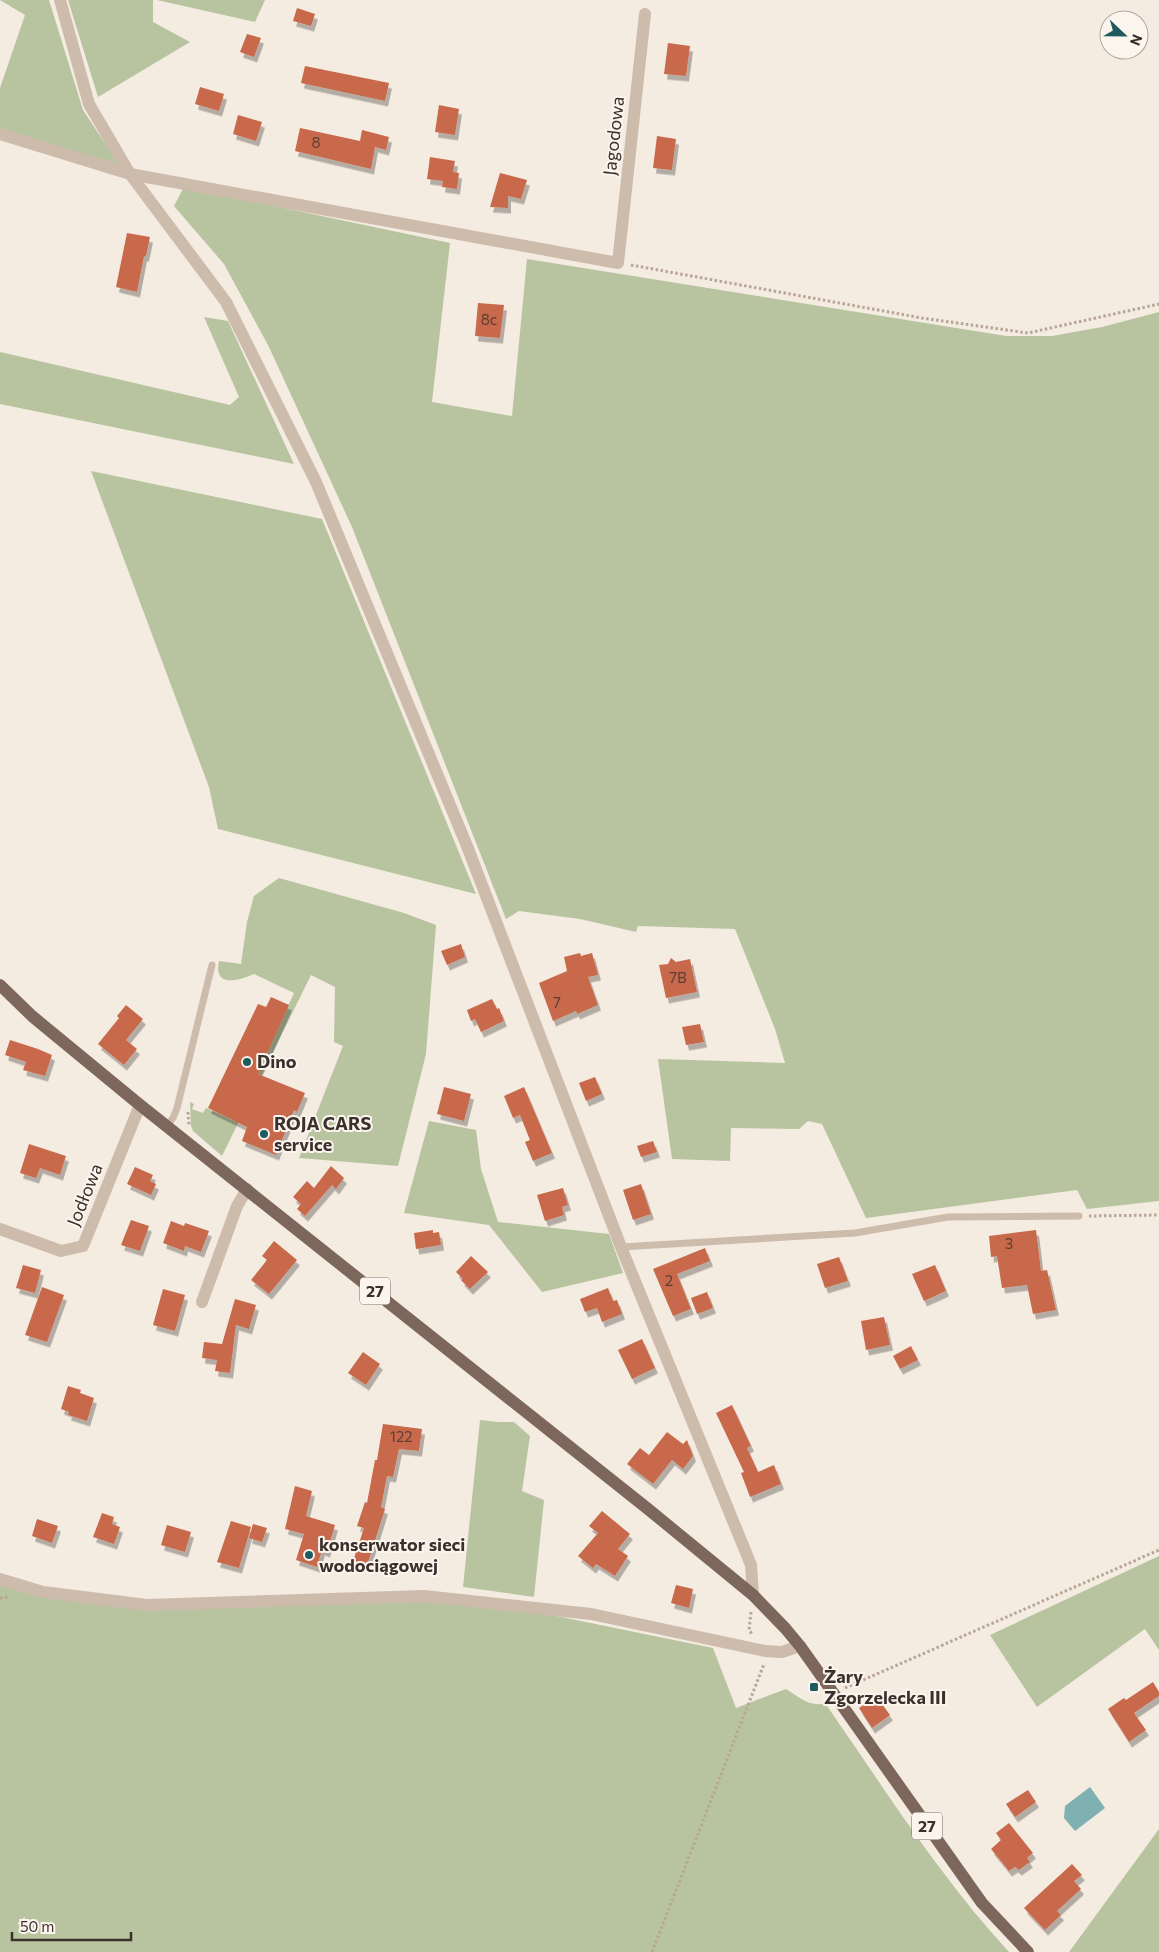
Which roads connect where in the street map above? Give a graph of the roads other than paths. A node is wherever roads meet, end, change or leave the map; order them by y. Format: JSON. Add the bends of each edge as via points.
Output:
{"nodes":[{"id":1,"x":60,"y":0,"type":"edge"},
{"id":2,"x":645,"y":14,"type":"dead end"},
{"id":3,"x":0,"y":134,"type":"edge"},
{"id":4,"x":130,"y":174,"type":"junction"},
{"id":5,"x":212,"y":965,"type":"dead end"},
{"id":6,"x":0,"y":985,"type":"edge"},
{"id":7,"x":140,"y":1105,"type":"junction"},
{"id":8,"x":168,"y":1126,"type":"junction"},
{"id":9,"x":247,"y":1189,"type":"junction"},
{"id":10,"x":1079,"y":1216,"type":"road end"},
{"id":11,"x":0,"y":1230,"type":"edge"},
{"id":12,"x":621,"y":1247,"type":"junction"},
{"id":13,"x":202,"y":1302,"type":"dead end"},
{"id":14,"x":0,"y":1579,"type":"edge"},
{"id":15,"x":753,"y":1596,"type":"junction"},
{"id":16,"x":800,"y":1646,"type":"junction"},
{"id":17,"x":1028,"y":1952,"type":"edge"}],
"edges":[{"from":1,"to":4,"type":"street","via":[[89,104]]},
{"from":2,"to":4,"type":"street","name":"Jagodowa","via":[[618,263]]},
{"from":3,"to":4,"type":"street"},
{"from":4,"to":12,"type":"street","via":[[226,302],[316,482],[467,846]]},
{"from":5,"to":8,"type":"lane","via":[[177,1108]]},
{"from":6,"to":7,"type":"main road","number":"27","via":[[32,1016]]},
{"from":7,"to":8,"type":"main road","number":"27"},
{"from":7,"to":11,"type":"street","name":"Jodłowa","via":[[83,1246],[61,1251]]},
{"from":8,"to":9,"type":"main road","number":"27"},
{"from":9,"to":13,"type":"street","via":[[237,1206]]},
{"from":9,"to":15,"type":"main road","number":"27"},
{"from":10,"to":12,"type":"lane","via":[[948,1217],[855,1232]]},
{"from":12,"to":15,"type":"street","via":[[751,1564]]},
{"from":14,"to":16,"type":"street","via":[[43,1592],[146,1605],[424,1596],[591,1614],[765,1651],[782,1652]]},
{"from":15,"to":16,"type":"main road","number":"27"},
{"from":16,"to":17,"type":"main road","number":"27","via":[[982,1903]]}]}
